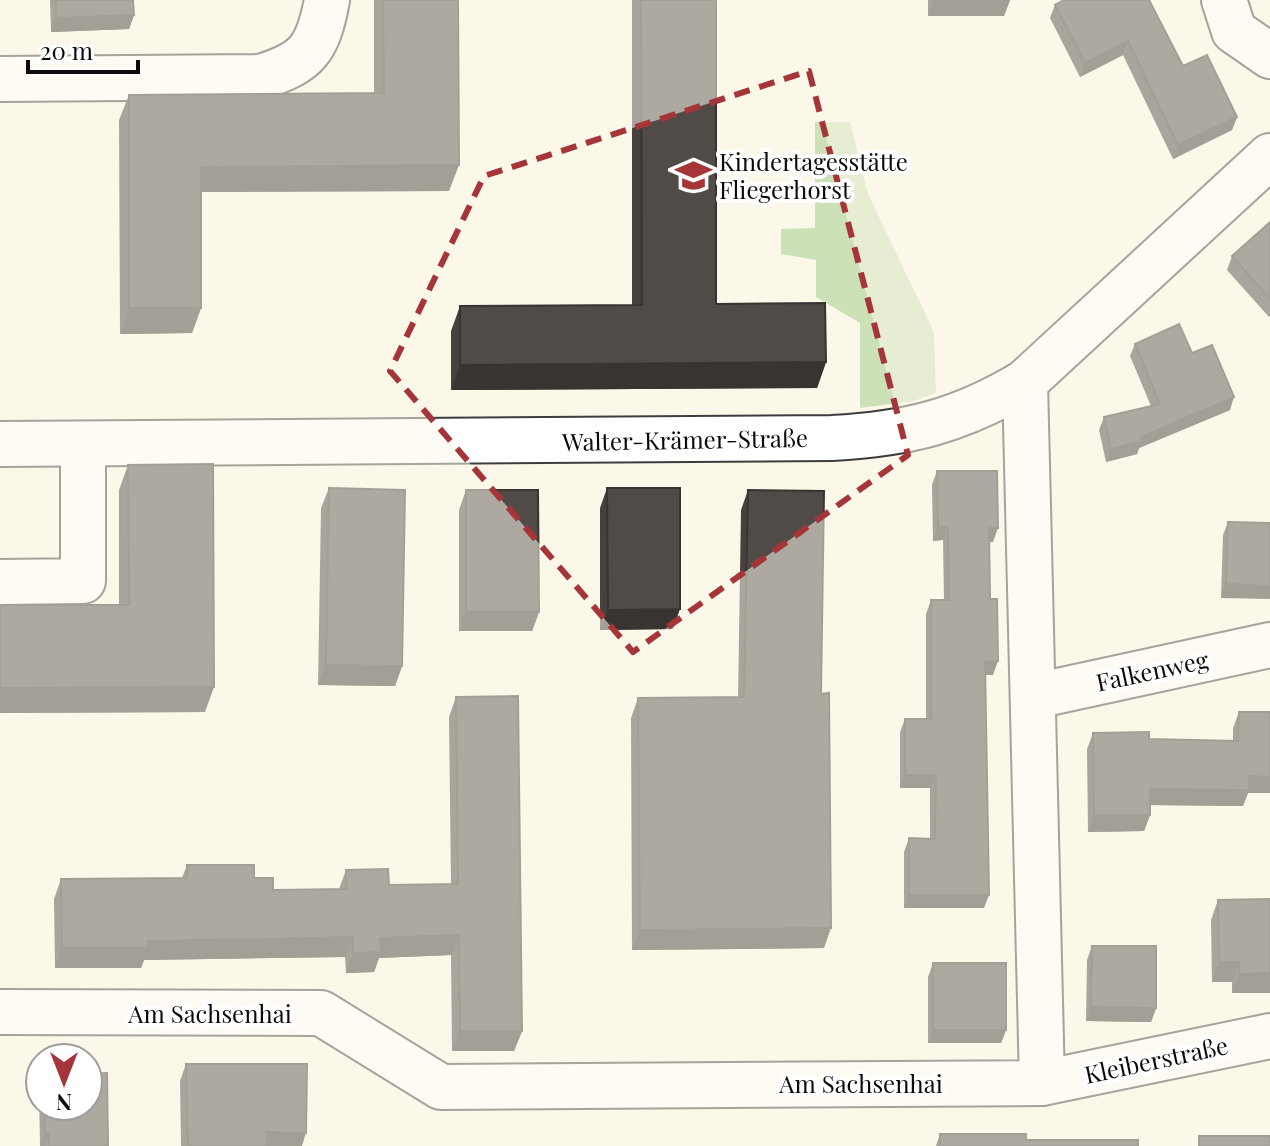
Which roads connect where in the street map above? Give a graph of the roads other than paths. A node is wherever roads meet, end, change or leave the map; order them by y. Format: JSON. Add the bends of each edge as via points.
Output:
{"nodes":[{"id":1,"x":327,"y":0,"type":"edge"},
{"id":2,"x":1224,"y":0,"type":"edge"},
{"id":3,"x":1270,"y":56,"type":"edge"},
{"id":4,"x":0,"y":79,"type":"edge"},
{"id":5,"x":1270,"y":156,"type":"edge"},
{"id":6,"x":1025,"y":382,"type":"junction"},
{"id":7,"x":0,"y":444,"type":"edge"},
{"id":8,"x":83,"y":444,"type":"junction"},
{"id":9,"x":0,"y":582,"type":"edge"},
{"id":10,"x":1270,"y":645,"type":"edge"},
{"id":11,"x":1035,"y":696,"type":"junction"},
{"id":12,"x":0,"y":1012,"type":"edge"},
{"id":13,"x":1270,"y":1036,"type":"edge"},
{"id":14,"x":1042,"y":1083,"type":"junction"}],
"edges":[{"from":1,"to":4,"type":"street","via":[[321,33],[308,54],[286,69],[260,77]]},
{"from":2,"to":3,"type":"street","via":[[1234,31]]},
{"from":5,"to":6,"type":"street","name":"Walter-Krämer-Straße"},
{"from":6,"to":8,"type":"street","name":"Walter-Krämer-Straße","via":[[981,408],[882,435]]},
{"from":6,"to":11,"type":"street"},
{"from":7,"to":8,"type":"street","name":"Walter-Krämer-Straße"},
{"from":8,"to":9,"type":"street","via":[[83,581]]},
{"from":10,"to":11,"type":"street","name":"Falkenweg"},
{"from":11,"to":14,"type":"street"},
{"from":12,"to":14,"type":"street","name":"Am Sachsenhai","via":[[321,1013],[441,1087]]},
{"from":13,"to":14,"type":"street","name":"Kleiberstraße"}]}
